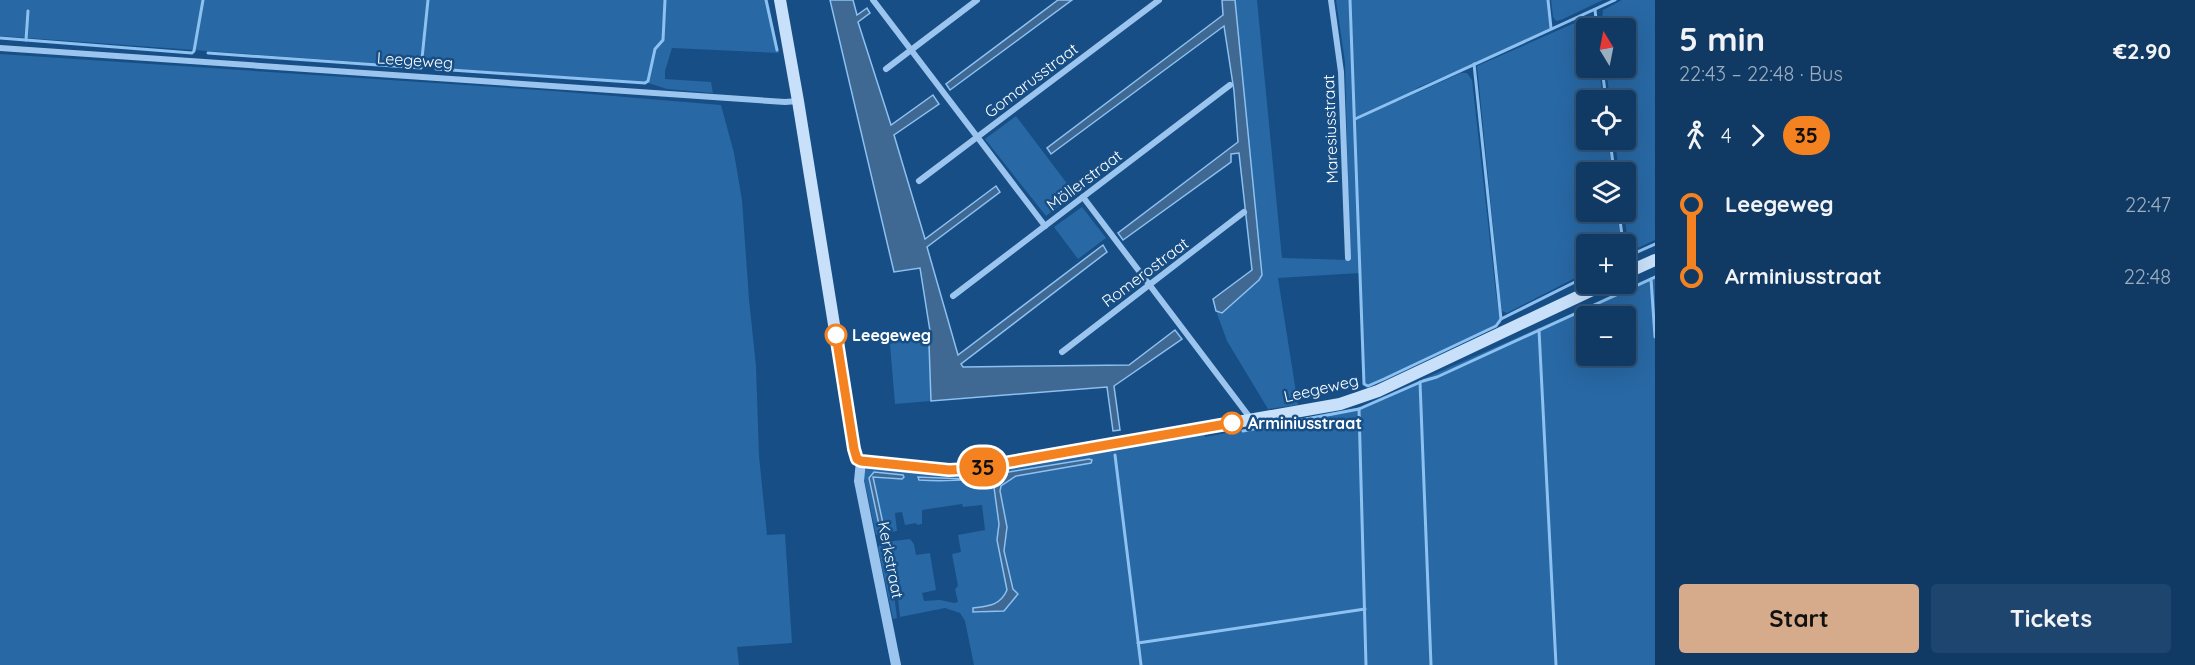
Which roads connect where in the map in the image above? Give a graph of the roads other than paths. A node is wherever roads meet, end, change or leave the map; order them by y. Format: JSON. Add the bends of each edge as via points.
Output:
{"nodes":[{"id":1,"x":780,"y":0,"type":"edge"},
{"id":2,"x":873,"y":0,"type":"edge"},
{"id":3,"x":977,"y":0,"type":"edge"},
{"id":4,"x":1159,"y":0,"type":"edge"},
{"id":5,"x":1331,"y":0,"type":"edge"},
{"id":6,"x":0,"y":48,"type":"edge"},
{"id":7,"x":911,"y":52,"type":"junction"},
{"id":8,"x":886,"y":69,"type":"dead end"},
{"id":9,"x":1230,"y":85,"type":"dead end"},
{"id":10,"x":798,"y":100,"type":"junction"},
{"id":11,"x":978,"y":137,"type":"junction"},
{"id":12,"x":919,"y":181,"type":"dead end"},
{"id":13,"x":1083,"y":197,"type":"junction"},
{"id":14,"x":1244,"y":212,"type":"dead end"},
{"id":15,"x":1046,"y":226,"type":"junction"},
{"id":16,"x":1348,"y":258,"type":"dead end"},
{"id":17,"x":1655,"y":260,"type":"edge"},
{"id":18,"x":1636,"y":269,"type":"edge"},
{"id":19,"x":1149,"y":285,"type":"junction"},
{"id":20,"x":1584,"y":294,"type":"edge"},
{"id":21,"x":953,"y":296,"type":"dead end"},
{"id":22,"x":1062,"y":352,"type":"dead end"},
{"id":23,"x":1252,"y":420,"type":"junction"},
{"id":24,"x":861,"y":461,"type":"junction"},
{"id":25,"x":896,"y":665,"type":"edge"}],
"edges":[{"from":1,"to":10,"type":"main road"},
{"from":2,"to":7,"type":"street"},
{"from":3,"to":7,"type":"street"},
{"from":4,"to":11,"type":"street","name":"Gomarusstraat"},
{"from":5,"to":16,"type":"street","name":"Maresiusstraat","via":[[1341,72]]},
{"from":6,"to":10,"type":"street","name":"Leegeweg"},
{"from":7,"to":8,"type":"street"},
{"from":7,"to":11,"type":"street"},
{"from":9,"to":13,"type":"street","name":"Möllerstraat"},
{"from":10,"to":24,"type":"main road","via":[[854,449]]},
{"from":11,"to":12,"type":"street","name":"Gomarusstraat"},
{"from":11,"to":15,"type":"street"},
{"from":13,"to":15,"type":"street","name":"Möllerstraat"},
{"from":13,"to":19,"type":"street"},
{"from":14,"to":19,"type":"street","name":"Romerostraat"},
{"from":15,"to":21,"type":"street","name":"Möllerstraat"},
{"from":17,"to":18,"type":"main road"},
{"from":19,"to":22,"type":"street","name":"Romerostraat"},
{"from":19,"to":23,"type":"street"},
{"from":20,"to":23,"type":"main road","name":"Leegeweg","via":[[1366,396]]},
{"from":23,"to":24,"type":"main road","name":"Leegeweg","via":[[970,469]]},
{"from":24,"to":25,"type":"street","name":"Kerkstraat","via":[[859,481]]}]}
